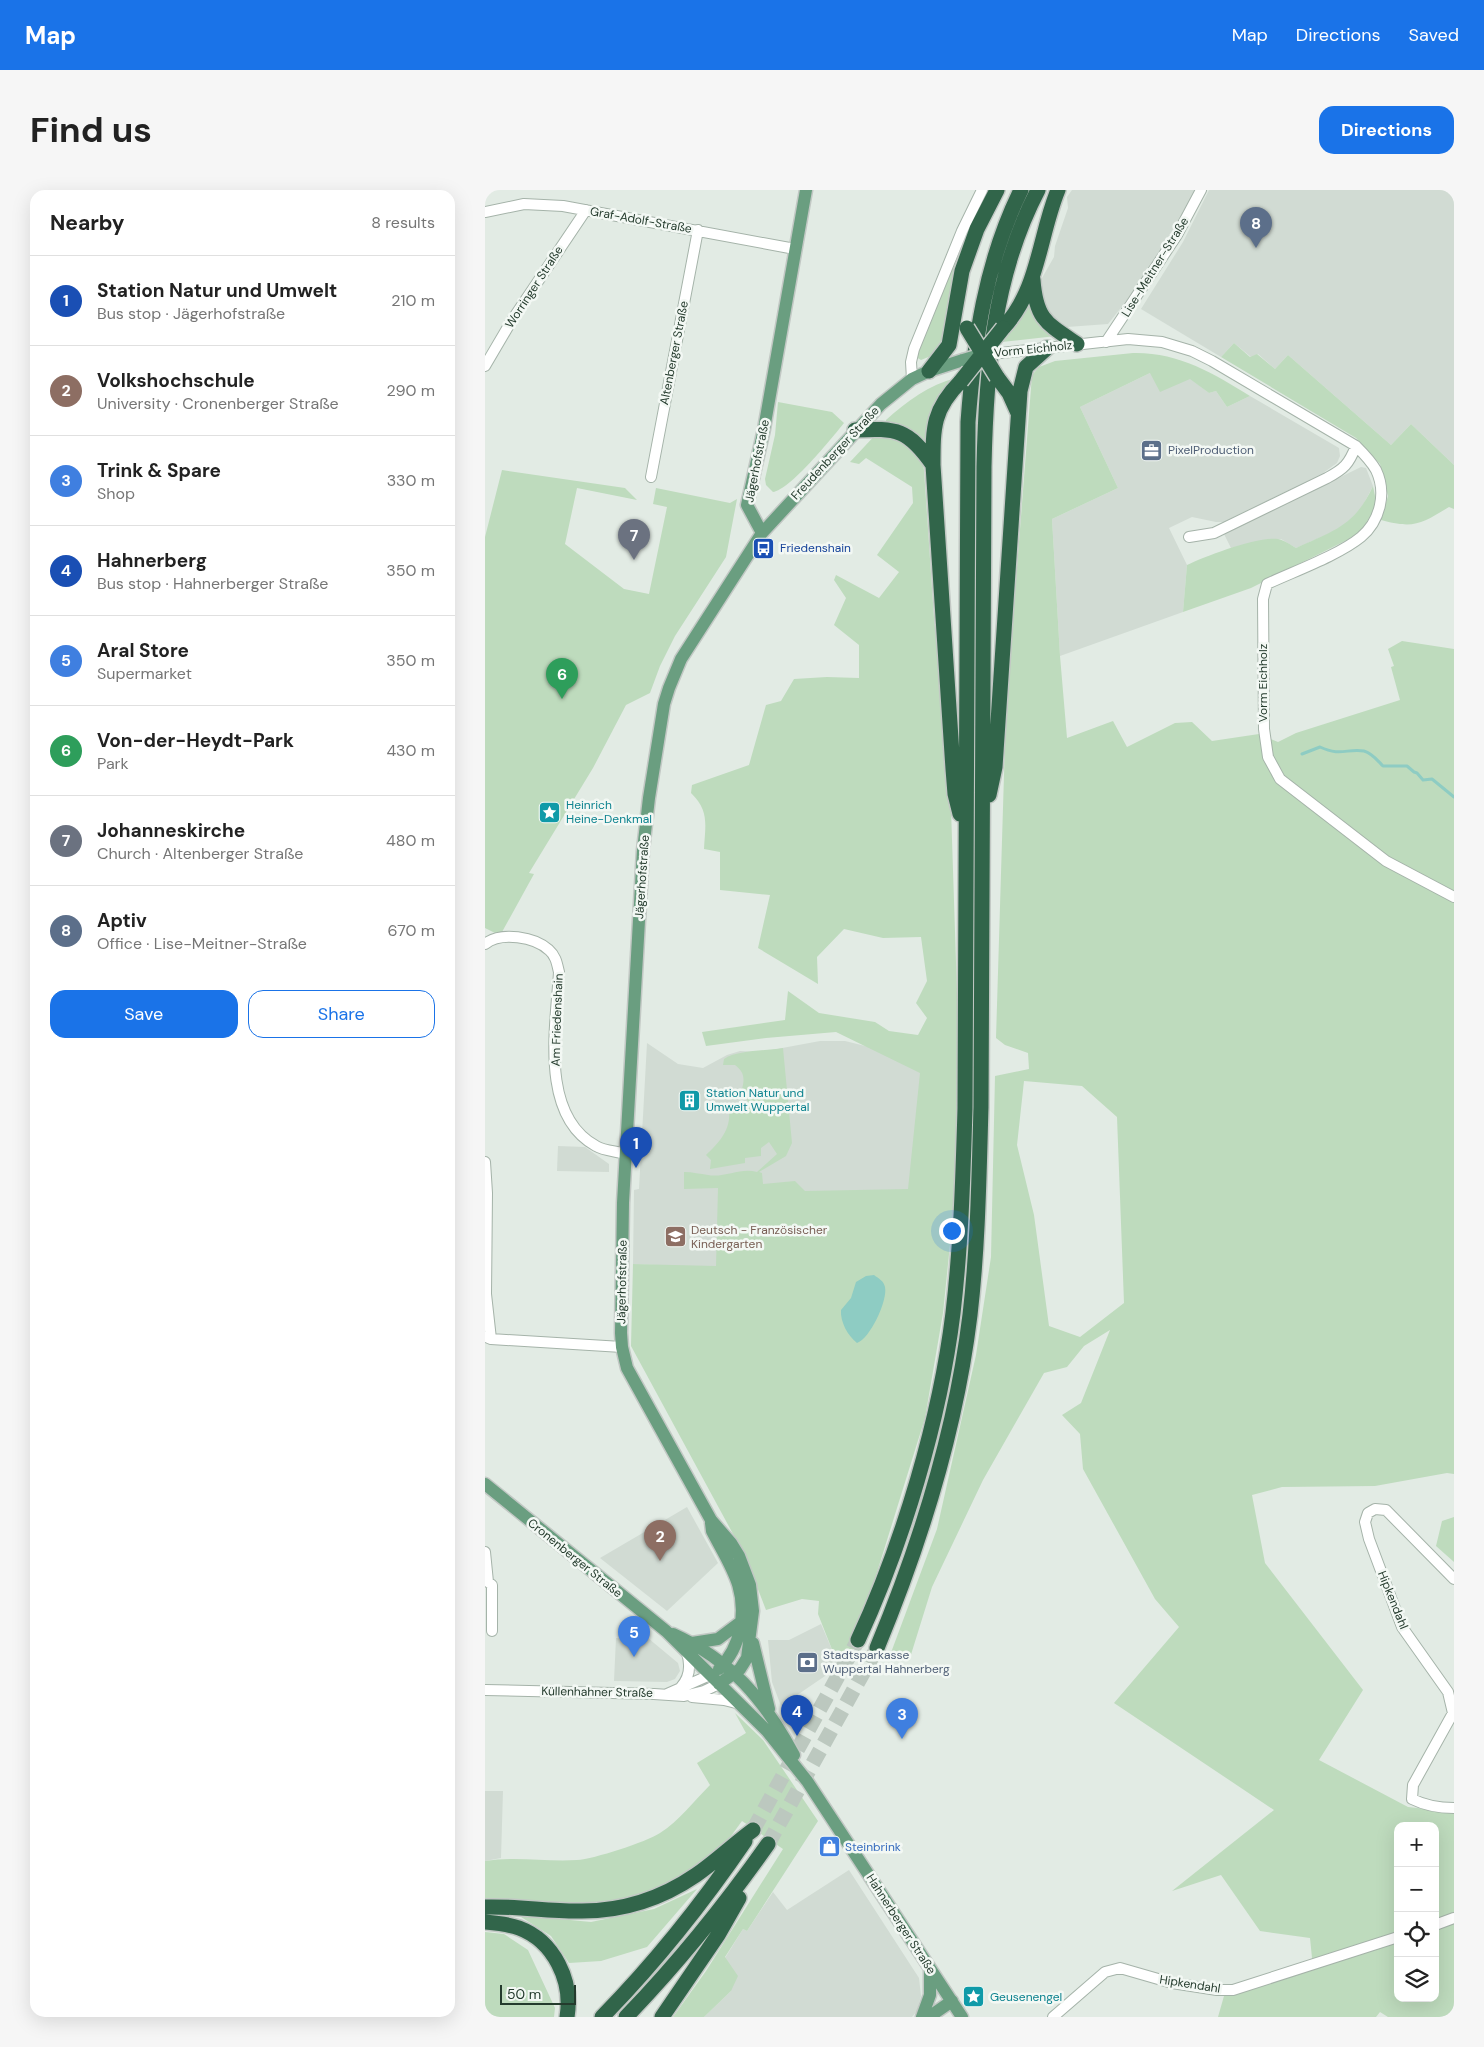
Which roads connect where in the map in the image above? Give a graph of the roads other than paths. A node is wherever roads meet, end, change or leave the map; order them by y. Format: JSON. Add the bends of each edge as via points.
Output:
{"nodes":[{"id":1,"x":806,"y":190,"type":"edge"},
{"id":2,"x":983,"y":190,"type":"edge"},
{"id":3,"x":997,"y":190,"type":"edge"},
{"id":4,"x":1021,"y":190,"type":"edge"},
{"id":5,"x":1039,"y":190,"type":"edge"},
{"id":6,"x":1057,"y":190,"type":"edge"},
{"id":7,"x":1201,"y":190,"type":"edge"},
{"id":8,"x":586,"y":210,"type":"junction"},
{"id":9,"x":485,"y":212,"type":"edge"},
{"id":10,"x":698,"y":230,"type":"junction"},
{"id":11,"x":795,"y":249,"type":"junction"},
{"id":12,"x":1033,"y":278,"type":"junction"},
{"id":13,"x":956,"y":305,"type":"junction"},
{"id":14,"x":1106,"y":342,"type":"junction"},
{"id":15,"x":1077,"y":344,"type":"junction"},
{"id":16,"x":1047,"y":348,"type":"junction"},
{"id":17,"x":983,"y":354,"type":"junction"},
{"id":18,"x":485,"y":366,"type":"edge"},
{"id":19,"x":929,"y":371,"type":"junction"},
{"id":20,"x":912,"y":379,"type":"junction"},
{"id":21,"x":1019,"y":414,"type":"junction"},
{"id":22,"x":855,"y":430,"type":"junction"},
{"id":23,"x":1356,"y":446,"type":"junction"},
{"id":24,"x":933,"y":465,"type":"junction"},
{"id":25,"x":651,"y":477,"type":"dead end"},
{"id":26,"x":762,"y":532,"type":"junction"},
{"id":27,"x":1189,"y":537,"type":"dead end"},
{"id":28,"x":982,"y":833,"type":"junction"},
{"id":29,"x":966,"y":840,"type":"junction"},
{"id":30,"x":1454,"y":897,"type":"edge"},
{"id":31,"x":485,"y":944,"type":"edge"},
{"id":32,"x":626,"y":1154,"type":"junction"},
{"id":33,"x":485,"y":1162,"type":"edge"},
{"id":34,"x":488,"y":1338,"type":"edge"},
{"id":35,"x":622,"y":1347,"type":"junction"},
{"id":36,"x":485,"y":1484,"type":"edge"},
{"id":37,"x":711,"y":1520,"type":"junction"},
{"id":38,"x":485,"y":1552,"type":"edge"},
{"id":39,"x":1454,"y":1580,"type":"edge"},
{"id":40,"x":742,"y":1621,"type":"junction"},
{"id":41,"x":492,"y":1631,"type":"dead end"},
{"id":42,"x":751,"y":1635,"type":"junction"},
{"id":43,"x":858,"y":1640,"type":"tunnel mouth"},
{"id":44,"x":690,"y":1648,"type":"junction"},
{"id":45,"x":877,"y":1648,"type":"tunnel mouth"},
{"id":46,"x":724,"y":1664,"type":"junction"},
{"id":47,"x":740,"y":1668,"type":"junction"},
{"id":48,"x":713,"y":1681,"type":"junction"},
{"id":49,"x":485,"y":1690,"type":"edge"},
{"id":50,"x":682,"y":1692,"type":"junction"},
{"id":51,"x":741,"y":1704,"type":"junction"},
{"id":52,"x":773,"y":1720,"type":"junction"},
{"id":53,"x":807,"y":1781,"type":"junction"},
{"id":54,"x":1454,"y":1808,"type":"edge"},
{"id":55,"x":485,"y":1907,"type":"edge"},
{"id":56,"x":1454,"y":1918,"type":"edge"},
{"id":57,"x":485,"y":1922,"type":"edge"},
{"id":58,"x":1439,"y":1924,"type":"edge"},
{"id":59,"x":1394,"y":1938,"type":"edge"},
{"id":60,"x":930,"y":1967,"type":"junction"},
{"id":61,"x":952,"y":2001,"type":"junction"},
{"id":62,"x":959,"y":2016,"type":"edge"},
{"id":63,"x":567,"y":2017,"type":"edge"},
{"id":64,"x":602,"y":2017,"type":"edge"},
{"id":65,"x":626,"y":2017,"type":"edge"},
{"id":66,"x":662,"y":2017,"type":"edge"},
{"id":67,"x":922,"y":2017,"type":"edge"},
{"id":68,"x":929,"y":2017,"type":"edge"},
{"id":69,"x":1053,"y":2017,"type":"edge"}],
"edges":[{"from":1,"to":11,"type":"main road","name":"Jägerhofstraße"},
{"from":2,"to":20,"type":"street","via":[[962,231],[913,349]]},
{"from":3,"to":13,"type":"highway","via":[[971,244]]},
{"from":4,"to":29,"type":"highway","via":[[1008,217],[983,296],[970,389]]},
{"from":5,"to":28,"type":"highway","via":[[1006,271],[994,324],[987,382]]},
{"from":6,"to":12,"type":"highway"},
{"from":7,"to":14,"type":"street","name":"Lise-Meitner-Straße","via":[[1177,235]]},
{"from":8,"to":9,"type":"street","name":"Graf-Adolf-Straße","via":[[524,204]]},
{"from":8,"to":10,"type":"street","name":"Graf-Adolf-Straße"},
{"from":8,"to":18,"type":"street","name":"Worringer Straße"},
{"from":10,"to":11,"type":"street","name":"Graf-Adolf-Straße"},
{"from":10,"to":25,"type":"street","name":"Altenberger Straße"},
{"from":11,"to":26,"type":"main road","name":"Jägerhofstraße","via":[[764,429],[747,505]]},
{"from":12,"to":15,"type":"highway","via":[[1042,317]]},
{"from":12,"to":17,"type":"highway","bridge":true,"via":[[1023,302]]},
{"from":13,"to":17,"type":"highway","bridge":true},
{"from":13,"to":19,"type":"highway","via":[[949,345]]},
{"from":14,"to":15,"type":"street","name":"Vorm Eichholz"},
{"from":14,"to":23,"type":"street","name":"Vorm Eichholz","via":[[1143,339],[1192,351]]},
{"from":15,"to":16,"type":"street","name":"Vorm Eichholz"},
{"from":16,"to":17,"type":"street","name":"Vorm Eichholz","bridge":true},
{"from":16,"to":21,"type":"highway","via":[[1025,367]]},
{"from":17,"to":19,"type":"main road","name":"Freudenberger Straße","bridge":true},
{"from":17,"to":21,"type":"highway","bridge":true},
{"from":17,"to":24,"type":"highway","bridge":true,"via":[[939,410],[933,429]]},
{"from":19,"to":20,"type":"main road","name":"Freudenberger Straße"},
{"from":20,"to":22,"type":"main road","name":"Freudenberger Straße"},
{"from":21,"to":28,"type":"highway","via":[[995,768]]},
{"from":22,"to":24,"type":"highway","via":[[886,429],[904,434],[919,446]]},
{"from":22,"to":26,"type":"main road","name":"Freudenberger Straße"},
{"from":23,"to":27,"type":"street","via":[[1350,462],[1340,471],[1214,533]]},
{"from":23,"to":30,"type":"street","name":"Vorm Eichholz","via":[[1376,470],[1381,485],[1381,502],[1370,528],[1348,546],[1267,584],[1263,599],[1263,729],[1269,757],[1280,779],[1386,861]]},
{"from":24,"to":29,"type":"highway","via":[[954,785]]},
{"from":26,"to":32,"type":"main road","name":"Jägerhofstraße","via":[[681,658],[664,704],[643,850]]},
{"from":28,"to":45,"type":"highway","via":[[979,1190],[970,1315],[959,1380],[932,1494]]},
{"from":29,"to":43,"type":"highway","via":[[963,1207],[953,1314],[943,1375],[914,1489],[883,1580]]},
{"from":31,"to":32,"type":"street","name":"Am Friedenshain","via":[[491,940],[514,938],[538,943],[550,951],[559,972],[554,1068],[562,1108],[583,1138],[598,1147]]},
{"from":32,"to":35,"type":"main road","name":"Jägerhofstraße","via":[[622,1226]]},
{"from":33,"to":34,"type":"street"},
{"from":34,"to":35,"type":"street"},
{"from":35,"to":37,"type":"main road","name":"Jägerhofstraße","via":[[627,1368]]},
{"from":36,"to":44,"type":"main road","name":"Cronenberger Straße"},
{"from":37,"to":40,"type":"main road","name":"Jägerhofstraße","via":[[712,1531],[741,1590]]},
{"from":37,"to":42,"type":"main road","name":"Jägerhofstraße","via":[[731,1544],[745,1570],[752,1598]]},
{"from":38,"to":41,"type":"street","via":[[487,1582],[492,1585]]},
{"from":39,"to":54,"type":"street","name":"Hipkendahl","via":[[1386,1510],[1375,1509],[1368,1513],[1365,1522],[1369,1539],[1402,1627],[1448,1692],[1453,1713],[1413,1785],[1412,1799],[1422,1804]]},
{"from":40,"to":44,"type":"main road","via":[[718,1639]]},
{"from":40,"to":46,"type":"main road","name":"Jägerhofstraße","via":[[734,1648]]},
{"from":42,"to":47,"type":"main road","name":"Jägerhofstraße","via":[[749,1650]]},
{"from":42,"to":52,"type":"main road"},
{"from":44,"to":46,"type":"main road","name":"Cronenberger Straße","via":[[713,1656]]},
{"from":44,"to":48,"type":"main road","name":"Cronenberger Straße"},
{"from":44,"to":50,"type":"street","via":[[689,1673]]},
{"from":46,"to":47,"type":"main road","name":"Cronenberger Straße"},
{"from":46,"to":48,"type":"main road"},
{"from":47,"to":48,"type":"main road"},
{"from":47,"to":52,"type":"main road","name":"Hahnerberger Straße","via":[[747,1686]]},
{"from":48,"to":50,"type":"street"},
{"from":48,"to":51,"type":"main road","name":"Hahnerberger Straße"},
{"from":49,"to":50,"type":"street","name":"Küllenhahner Straße"},
{"from":50,"to":51,"type":"street"},
{"from":51,"to":53,"type":"main road","name":"Hahnerberger Straße"},
{"from":52,"to":53,"type":"main road","name":"Hahnerberger Straße"},
{"from":53,"to":60,"type":"main road","name":"Hahnerberger Straße"},
{"from":55,"to":64,"type":"highway","via":[[584,1911],[641,1902],[697,1874],[753,1830],[685,1923]]},
{"from":56,"to":58,"type":"street"},
{"from":57,"to":63,"type":"highway","via":[[520,1928],[546,1946],[565,1978]]},
{"from":59,"to":69,"type":"street","name":"Hipkendahl","via":[[1233,1990],[1172,1983],[1120,1968],[1105,1972]]},
{"from":60,"to":61,"type":"main road","name":"Hahnerberger Straße"},
{"from":60,"to":67,"type":"main road","via":[[930,1995]]},
{"from":61,"to":62,"type":"main road","name":"Hahnerberger Straße"},
{"from":61,"to":68,"type":"main road"},
{"from":65,"to":66,"type":"highway","via":[[723,1906],[769,1844],[718,1935]]}]}
